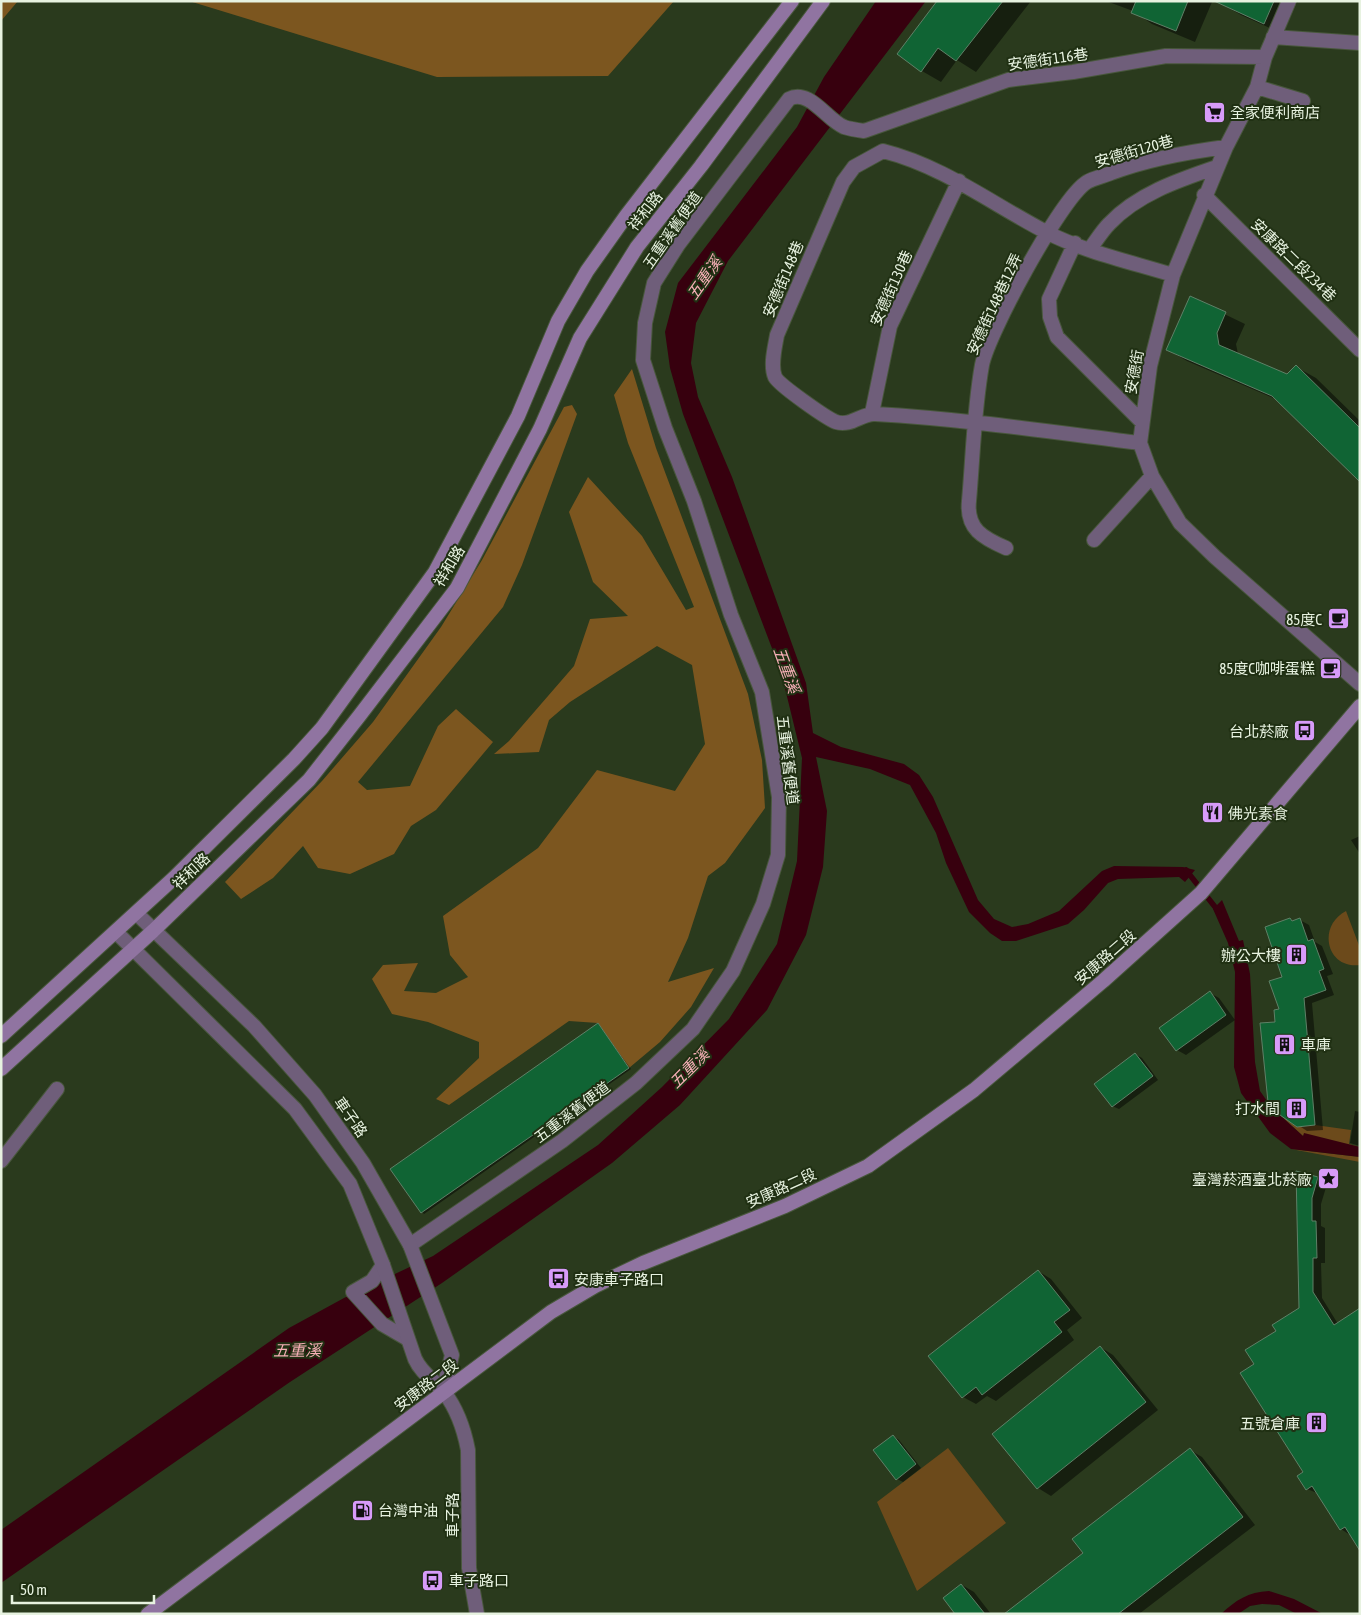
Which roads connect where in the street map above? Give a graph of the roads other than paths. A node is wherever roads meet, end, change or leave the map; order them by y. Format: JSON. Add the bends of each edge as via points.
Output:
{"nodes":[{"id":1,"x":792,"y":1,"type":"edge"},
{"id":2,"x":823,"y":1,"type":"edge"},
{"id":3,"x":1288,"y":1,"type":"edge"},
{"id":4,"x":1273,"y":37,"type":"junction"},
{"id":5,"x":1360,"y":43,"type":"edge"},
{"id":6,"x":1265,"y":57,"type":"junction"},
{"id":7,"x":1257,"y":87,"type":"junction"},
{"id":8,"x":1303,"y":101,"type":"dead end"},
{"id":9,"x":843,"y":126,"type":"joint"},
{"id":10,"x":1226,"y":147,"type":"junction"},
{"id":11,"x":1217,"y":167,"type":"junction"},
{"id":12,"x":959,"y":182,"type":"junction"},
{"id":13,"x":1204,"y":196,"type":"junction"},
{"id":14,"x":1048,"y":233,"type":"junction"},
{"id":15,"x":1075,"y":243,"type":"junction"},
{"id":16,"x":1090,"y":249,"type":"junction"},
{"id":17,"x":1173,"y":275,"type":"junction"},
{"id":18,"x":1360,"y":350,"type":"edge"},
{"id":19,"x":872,"y":414,"type":"junction"},
{"id":20,"x":976,"y":422,"type":"junction"},
{"id":21,"x":1142,"y":422,"type":"junction"},
{"id":22,"x":1140,"y":443,"type":"junction"},
{"id":23,"x":1152,"y":476,"type":"junction"},
{"id":24,"x":1094,"y":540,"type":"dead end"},
{"id":25,"x":1006,"y":548,"type":"dead end"},
{"id":26,"x":1360,"y":684,"type":"edge"},
{"id":27,"x":1360,"y":706,"type":"edge"},
{"id":28,"x":136,"y":913,"type":"junction"},
{"id":29,"x":154,"y":931,"type":"junction"},
{"id":30,"x":116,"y":932,"type":"junction"},
{"id":31,"x":133,"y":949,"type":"junction"},
{"id":32,"x":1,"y":1036,"type":"edge"},
{"id":33,"x":1,"y":1070,"type":"edge"},
{"id":34,"x":57,"y":1089,"type":"dead end"},
{"id":35,"x":1,"y":1161,"type":"edge"},
{"id":36,"x":410,"y":1245,"type":"junction"},
{"id":37,"x":383,"y":1265,"type":"junction"},
{"id":38,"x":406,"y":1338,"type":"junction"},
{"id":39,"x":444,"y":1392,"type":"junction"},
{"id":40,"x":148,"y":1614,"type":"edge"},
{"id":41,"x":477,"y":1614,"type":"edge"}],
"edges":[{"from":1,"to":28,"type":"main road","name":"祥和路","via":[[587,271],[558,320],[518,416],[435,572],[322,728]]},
{"from":2,"to":29,"type":"main road","name":"祥和路","via":[[637,247],[580,338],[505,499],[457,588],[309,780]]},
{"from":3,"to":4,"type":"street","name":"安德街"},
{"from":4,"to":5,"type":"street"},
{"from":4,"to":6,"type":"street","name":"安德街"},
{"from":6,"to":7,"type":"street","name":"安德街"},
{"from":6,"to":9,"type":"street","name":"安德街116巷","via":[[1166,56],[1008,80],[864,131]]},
{"from":7,"to":8,"type":"street"},
{"from":7,"to":10,"type":"street","name":"安德街"},
{"from":9,"to":36,"type":"street","name":"五重溪舊便道","via":[[805,98],[795,96],[789,99],[678,245],[654,283],[645,323],[643,360],[659,411],[694,502],[731,615],[762,692],[778,797],[778,854],[763,904],[733,971],[693,1029],[636,1083],[562,1142]]},
{"from":10,"to":11,"type":"street","name":"安德街"},
{"from":10,"to":14,"type":"street","name":"安德街120巷","via":[[1181,153],[1087,182],[1073,194]]},
{"from":11,"to":13,"type":"street","name":"安德街"},
{"from":11,"to":16,"type":"street","via":[[1179,180],[1133,203],[1108,224]]},
{"from":12,"to":14,"type":"street","name":"安德街148巷"},
{"from":12,"to":19,"type":"street","name":"安德街130巷","via":[[890,326]]},
{"from":12,"to":19,"type":"street","name":"安德街148巷","via":[[883,151],[854,168],[843,182],[777,335],[774,376],[783,387],[836,422],[855,422]]},
{"from":13,"to":17,"type":"street","name":"安德街"},
{"from":13,"to":18,"type":"street","name":"安康路二段234巷"},
{"from":14,"to":15,"type":"street","name":"安德街148巷"},
{"from":14,"to":20,"type":"street","name":"安德街148巷12弄","via":[[982,364]]},
{"from":15,"to":16,"type":"street","name":"安德街148巷"},
{"from":15,"to":21,"type":"street","via":[[1049,299],[1050,317],[1057,337]]},
{"from":16,"to":17,"type":"street","name":"安德街148巷"},
{"from":17,"to":21,"type":"street","name":"安德街","via":[[1150,366]]},
{"from":19,"to":20,"type":"street","name":"安德街148巷"},
{"from":20,"to":22,"type":"street","name":"安德街148巷"},
{"from":20,"to":25,"type":"street","name":"安德街148巷12弄","via":[[968,513],[976,530]]},
{"from":21,"to":22,"type":"street","name":"安德街"},
{"from":22,"to":23,"type":"street","name":"安德街"},
{"from":23,"to":24,"type":"street"},
{"from":23,"to":26,"type":"street","name":"安德街","via":[[1180,522],[1215,557]]},
{"from":27,"to":39,"type":"main road","name":"安康路二段","via":[[1201,893],[974,1090],[868,1166],[785,1206],[643,1263],[595,1286],[551,1312]]},
{"from":28,"to":29,"type":"street","name":"車子路"},
{"from":28,"to":30,"type":"main road","name":"祥和路"},
{"from":29,"to":31,"type":"main road","name":"祥和路"},
{"from":29,"to":36,"type":"street","name":"車子路","via":[[254,1026],[315,1095],[363,1163]]},
{"from":30,"to":31,"type":"street","name":"車子路"},
{"from":30,"to":32,"type":"main road","name":"祥和路"},
{"from":31,"to":33,"type":"main road","name":"祥和路"},
{"from":31,"to":37,"type":"street","name":"車子路","via":[[295,1109],[350,1184]]},
{"from":34,"to":35,"type":"street"},
{"from":36,"to":39,"type":"street","name":"車子路","via":[[452,1355]]},
{"from":37,"to":38,"type":"street","name":"車子路"},
{"from":37,"to":38,"type":"street","via":[[372,1281],[354,1292],[382,1324]]},
{"from":38,"to":39,"type":"street","name":"車子路","via":[[420,1370]]},
{"from":39,"to":40,"type":"main road","name":"安康路二段"},
{"from":39,"to":41,"type":"street","name":"車子路","via":[[464,1431],[468,1450],[469,1568]]}]}
